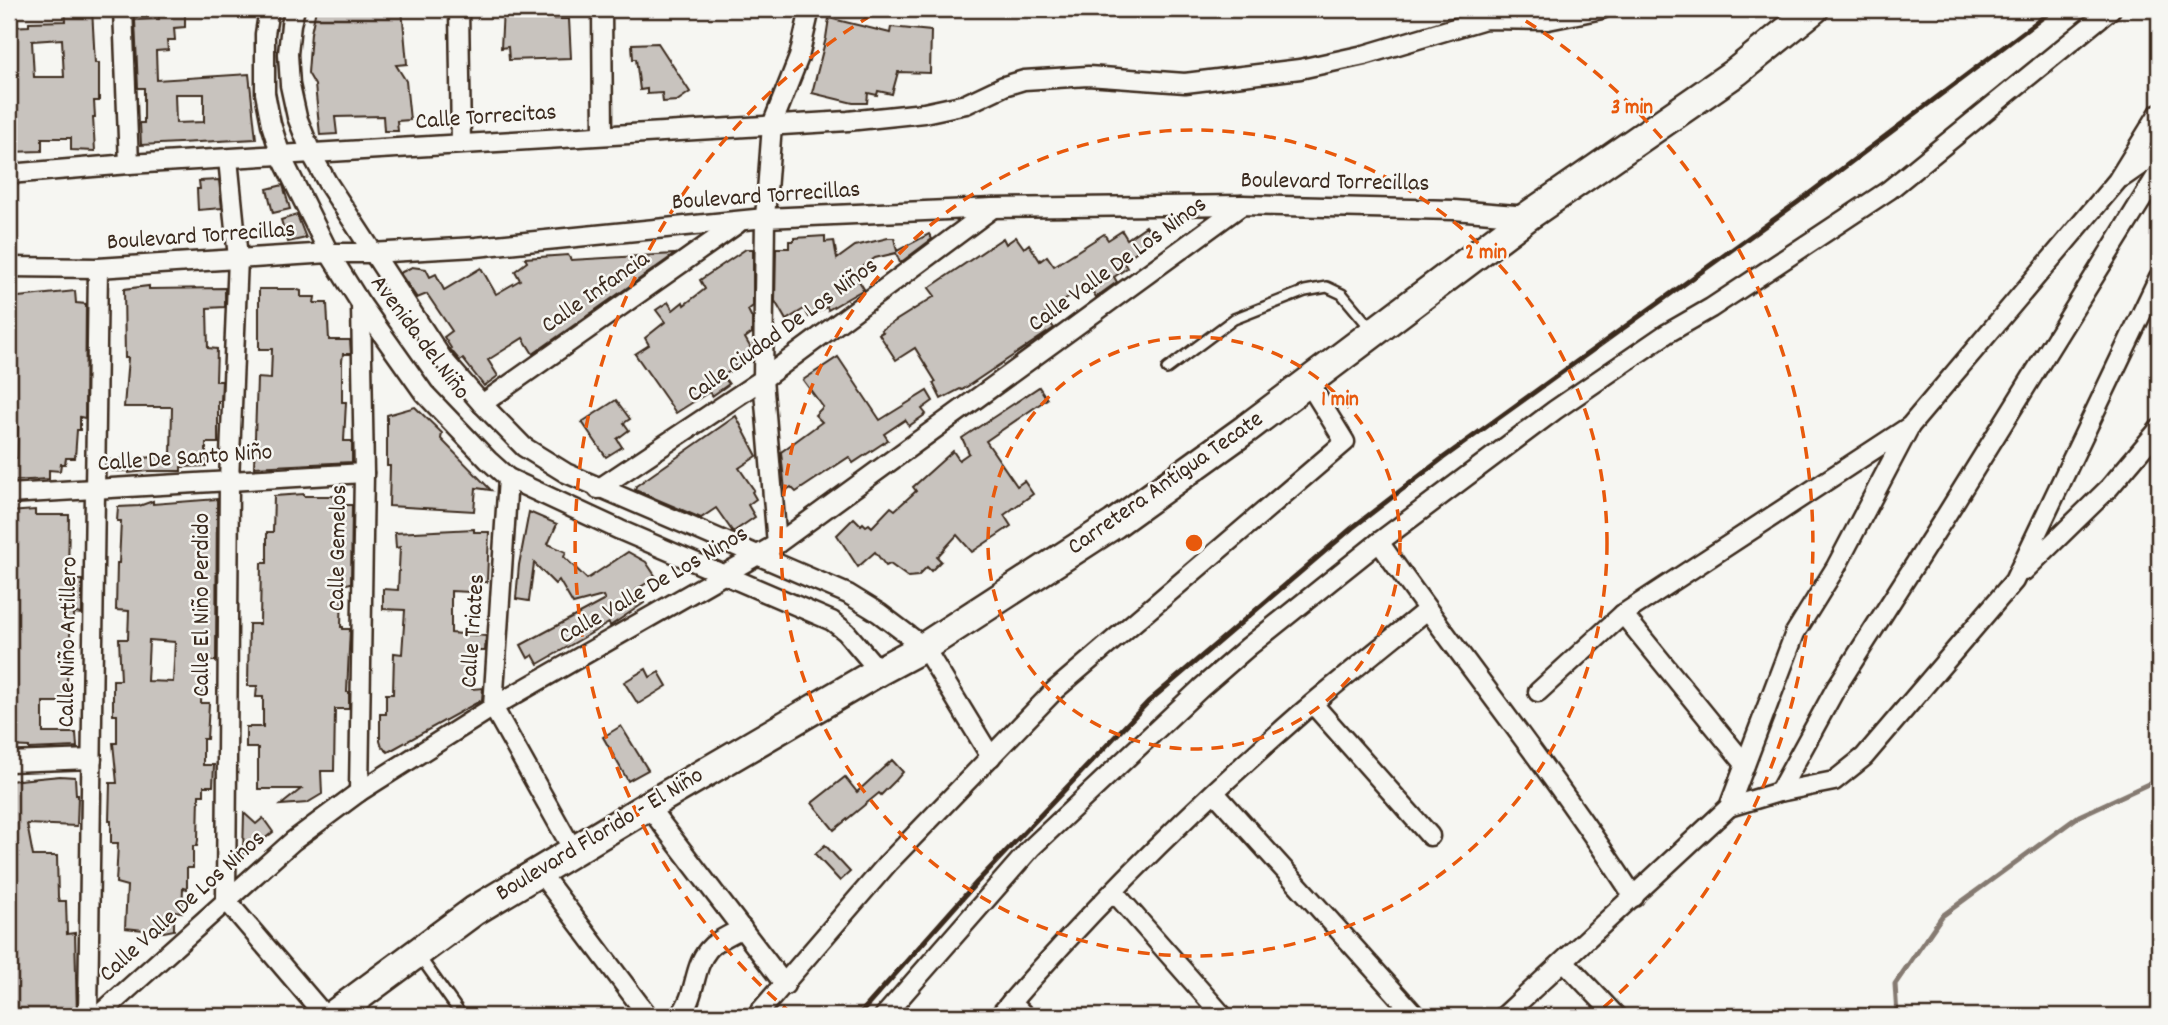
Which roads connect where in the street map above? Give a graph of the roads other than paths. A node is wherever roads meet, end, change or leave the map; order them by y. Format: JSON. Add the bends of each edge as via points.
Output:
{"nodes":[{"id":1,"x":122,"y":9,"type":"edge"},
{"id":2,"x":268,"y":9,"type":"edge"},
{"id":3,"x":295,"y":9,"type":"edge"},
{"id":4,"x":459,"y":9,"type":"edge"},
{"id":5,"x":602,"y":9,"type":"edge"},
{"id":6,"x":810,"y":9,"type":"edge"},
{"id":7,"x":1602,"y":9,"type":"edge"},
{"id":8,"x":1814,"y":9,"type":"edge"},
{"id":9,"x":2111,"y":9,"type":"edge"},
{"id":10,"x":2159,"y":113,"type":"edge"},
{"id":11,"x":772,"y":125,"type":"junction"},
{"id":12,"x":603,"y":135,"type":"junction"},
{"id":13,"x":461,"y":144,"type":"junction"},
{"id":14,"x":2159,"y":152,"type":"edge"},
{"id":15,"x":312,"y":155,"type":"junction"},
{"id":16,"x":281,"y":156,"type":"junction"},
{"id":17,"x":228,"y":159,"type":"junction"},
{"id":18,"x":129,"y":164,"type":"junction"},
{"id":19,"x":2159,"y":172,"type":"edge"},
{"id":20,"x":9,"y":174,"type":"edge"},
{"id":21,"x":2117,"y":181,"type":"junction"},
{"id":22,"x":1242,"y":205,"type":"junction"},
{"id":23,"x":993,"y":208,"type":"junction"},
{"id":24,"x":1528,"y":216,"type":"junction"},
{"id":25,"x":765,"y":218,"type":"junction"},
{"id":26,"x":739,"y":222,"type":"junction"},
{"id":27,"x":329,"y":253,"type":"junction"},
{"id":28,"x":371,"y":253,"type":"junction"},
{"id":29,"x":238,"y":258,"type":"junction"},
{"id":30,"x":9,"y":267,"type":"edge"},
{"id":31,"x":98,"y":268,"type":"junction"},
{"id":32,"x":2159,"y":277,"type":"edge"},
{"id":33,"x":361,"y":304,"type":"junction"},
{"id":34,"x":1374,"y":332,"type":"junction"},
{"id":35,"x":1167,"y":369,"type":"dead end"},
{"id":36,"x":763,"y":379,"type":"junction"},
{"id":37,"x":1308,"y":382,"type":"junction"},
{"id":38,"x":482,"y":404,"type":"junction"},
{"id":39,"x":1910,"y":426,"type":"junction"},
{"id":40,"x":2159,"y":429,"type":"edge"},
{"id":41,"x":364,"y":473,"type":"junction"},
{"id":42,"x":509,"y":478,"type":"junction"},
{"id":43,"x":229,"y":481,"type":"junction"},
{"id":44,"x":95,"y":489,"type":"junction"},
{"id":45,"x":598,"y":489,"type":"junction"},
{"id":46,"x":9,"y":494,"type":"edge"},
{"id":47,"x":1379,"y":542,"type":"junction"},
{"id":48,"x":777,"y":544,"type":"junction"},
{"id":49,"x":758,"y":555,"type":"junction"},
{"id":50,"x":723,"y":575,"type":"junction"},
{"id":51,"x":2014,"y":581,"type":"junction"},
{"id":52,"x":1427,"y":610,"type":"junction"},
{"id":53,"x":1623,"y":614,"type":"junction"},
{"id":54,"x":924,"y":647,"type":"junction"},
{"id":55,"x":879,"y":671,"type":"junction"},
{"id":56,"x":1538,"y":692,"type":"dead end"},
{"id":57,"x":1314,"y":704,"type":"junction"},
{"id":58,"x":494,"y":707,"type":"junction"},
{"id":59,"x":991,"y":757,"type":"junction"},
{"id":60,"x":92,"y":760,"type":"junction"},
{"id":61,"x":9,"y":762,"type":"edge"},
{"id":62,"x":1745,"y":764,"type":"junction"},
{"id":63,"x":359,"y":792,"type":"junction"},
{"id":64,"x":1779,"y":792,"type":"junction"},
{"id":65,"x":1215,"y":793,"type":"junction"},
{"id":66,"x":648,"y":806,"type":"junction"},
{"id":67,"x":1730,"y":807,"type":"junction"},
{"id":68,"x":1430,"y":836,"type":"dead end"},
{"id":69,"x":573,"y":850,"type":"junction"},
{"id":70,"x":538,"y":871,"type":"junction"},
{"id":71,"x":1114,"y":892,"type":"junction"},
{"id":72,"x":1634,"y":897,"type":"junction"},
{"id":73,"x":226,"y":900,"type":"junction"},
{"id":74,"x":742,"y":928,"type":"junction"},
{"id":75,"x":416,"y":953,"type":"junction"},
{"id":76,"x":1564,"y":961,"type":"junction"},
{"id":77,"x":785,"y":985,"type":"junction"},
{"id":78,"x":1011,"y":1002,"type":"junction"},
{"id":79,"x":88,"y":1016,"type":"edge"},
{"id":80,"x":98,"y":1016,"type":"edge"},
{"id":81,"x":326,"y":1016,"type":"edge"},
{"id":82,"x":331,"y":1016,"type":"edge"},
{"id":83,"x":462,"y":1016,"type":"edge"},
{"id":84,"x":648,"y":1016,"type":"edge"},
{"id":85,"x":678,"y":1016,"type":"edge"},
{"id":86,"x":757,"y":1016,"type":"edge"},
{"id":87,"x":884,"y":1016,"type":"edge"},
{"id":88,"x":999,"y":1016,"type":"edge"},
{"id":89,"x":1025,"y":1016,"type":"edge"},
{"id":90,"x":1223,"y":1016,"type":"edge"},
{"id":91,"x":1416,"y":1016,"type":"edge"},
{"id":92,"x":1504,"y":1016,"type":"edge"},
{"id":93,"x":1616,"y":1016,"type":"edge"}],
"edges":[{"from":1,"to":18,"type":"street"},
{"from":2,"to":16,"type":"street","name":"Avenida del Niño","via":[[265,93]]},
{"from":3,"to":15,"type":"street","name":"Avenida del Niño","via":[[288,54],[290,85]]},
{"from":4,"to":13,"type":"street"},
{"from":5,"to":12,"type":"street"},
{"from":6,"to":11,"type":"street","via":[[799,57]]},
{"from":7,"to":11,"type":"street","name":"Calle Torrecitas","via":[[1548,20],[1485,19],[1300,69],[1185,83],[1088,76],[1024,80],[966,104],[925,113]]},
{"from":8,"to":24,"type":"main road","name":"Carretera Antigua Tecate","via":[[1735,72]]},
{"from":9,"to":47,"type":"street","via":[[1889,190],[1555,410]]},
{"from":10,"to":21,"type":"street"},
{"from":11,"to":12,"type":"street","name":"Calle Torrecitas"},
{"from":11,"to":25,"type":"street"},
{"from":12,"to":13,"type":"street","name":"Calle Torrecitas"},
{"from":13,"to":15,"type":"street","name":"Calle Torrecitas"},
{"from":14,"to":21,"type":"street"},
{"from":15,"to":16,"type":"street","name":"Calle Torrecitas"},
{"from":15,"to":28,"type":"street","name":"Avenida del Niño"},
{"from":16,"to":17,"type":"street","name":"Calle Torrecitas"},
{"from":16,"to":27,"type":"street","name":"Avenida del Niño"},
{"from":17,"to":18,"type":"street","name":"Calle Torrecitas"},
{"from":17,"to":29,"type":"street","name":"Calle El Niño Perdido"},
{"from":18,"to":20,"type":"street","name":"Calle Torrecitas"},
{"from":19,"to":64,"type":"street","via":[[1836,688]]},
{"from":21,"to":39,"type":"street"},
{"from":22,"to":23,"type":"street","name":"Boulevard Torrecillas"},
{"from":22,"to":24,"type":"street","name":"Boulevard Torrecillas"},
{"from":22,"to":48,"type":"street","name":"Calle Valle De Los Ninos"},
{"from":23,"to":25,"type":"street","name":"Boulevard Torrecillas"},
{"from":23,"to":36,"type":"street","name":"Calle Ciudad De Los Niños"},
{"from":24,"to":34,"type":"main road","name":"Carretera Antigua Tecate"},
{"from":25,"to":26,"type":"street","name":"Boulevard Torrecillas"},
{"from":25,"to":36,"type":"street"},
{"from":26,"to":28,"type":"street","name":"Boulevard Torrecillas"},
{"from":26,"to":38,"type":"street","name":"Calle Infancia"},
{"from":27,"to":28,"type":"street","name":"Boulevard Torrecillas"},
{"from":27,"to":29,"type":"street","name":"Boulevard Torrecillas"},
{"from":27,"to":33,"type":"street","name":"Avenida del Niño"},
{"from":28,"to":38,"type":"street","name":"Avenida del Niño","via":[[442,358]]},
{"from":29,"to":31,"type":"street","name":"Boulevard Torrecillas"},
{"from":29,"to":43,"type":"street","name":"Calle El Niño Perdido"},
{"from":30,"to":31,"type":"street","name":"Boulevard Torrecillas"},
{"from":31,"to":44,"type":"street","name":"Calle Niño Artillero"},
{"from":32,"to":51,"type":"street"},
{"from":33,"to":41,"type":"street","name":"Calle Gemelos"},
{"from":33,"to":42,"type":"street","name":"Avenida del Niño","via":[[424,393]]},
{"from":34,"to":35,"type":"lane","via":[[1342,294],[1327,287],[1234,319]]},
{"from":34,"to":37,"type":"main road","name":"Carretera Antigua Tecate"},
{"from":36,"to":45,"type":"street","name":"Calle Ciudad De Los Niños"},
{"from":36,"to":48,"type":"street"},
{"from":37,"to":54,"type":"main road","name":"Carretera Antigua Tecate","via":[[1114,524]]},
{"from":37,"to":59,"type":"street","via":[[1345,442],[1055,690]]},
{"from":38,"to":45,"type":"street","name":"Avenida del Niño","via":[[524,447]]},
{"from":39,"to":53,"type":"street"},
{"from":39,"to":62,"type":"street","via":[[1796,633]]},
{"from":40,"to":51,"type":"street","via":[[2109,488]]},
{"from":41,"to":43,"type":"street","name":"Calle De Santo Niño"},
{"from":41,"to":63,"type":"street","name":"Calle Gemelos"},
{"from":42,"to":50,"type":"street","name":"Avenida del Niño"},
{"from":42,"to":58,"type":"street","name":"Calle Triates"},
{"from":43,"to":44,"type":"street","name":"Calle De Santo Niño"},
{"from":43,"to":73,"type":"street","name":"Calle El Niño Perdido"},
{"from":44,"to":46,"type":"street","name":"Calle De Santo Niño"},
{"from":44,"to":60,"type":"street","name":"Calle Niño Artillero"},
{"from":45,"to":49,"type":"street","name":"Avenida del Niño"},
{"from":47,"to":52,"type":"street"},
{"from":47,"to":87,"type":"street","via":[[1201,688],[1031,848]]},
{"from":48,"to":49,"type":"street","name":"Calle Valle De Los Ninos"},
{"from":49,"to":50,"type":"street","name":"Calle Valle De Los Ninos"},
{"from":49,"to":54,"type":"street","name":"Avenida del Niño","via":[[848,594]]},
{"from":50,"to":55,"type":"street","name":"Avenida del Niño","via":[[832,621]]},
{"from":50,"to":58,"type":"street","name":"Calle Valle De Los Ninos"},
{"from":51,"to":64,"type":"street","via":[[1864,757],[1833,781]]},
{"from":52,"to":57,"type":"street"},
{"from":52,"to":72,"type":"street"},
{"from":53,"to":56,"type":"street"},
{"from":53,"to":62,"type":"street"},
{"from":54,"to":55,"type":"main road","name":"Carretera Antigua Tecate"},
{"from":54,"to":59,"type":"street"},
{"from":55,"to":66,"type":"main road","name":"Boulevard Florido - El Niño"},
{"from":57,"to":65,"type":"street"},
{"from":57,"to":68,"type":"street"},
{"from":58,"to":63,"type":"street","name":"Calle Valle De Los Ninos"},
{"from":58,"to":69,"type":"street","name":"Calle Triates"},
{"from":59,"to":77,"type":"street","via":[[888,863]]},
{"from":60,"to":61,"type":"street"},
{"from":60,"to":79,"type":"street","name":"Calle Niño Artillero"},
{"from":62,"to":67,"type":"street"},
{"from":63,"to":73,"type":"street","name":"Calle Valle De Los Ninos","via":[[293,841]]},
{"from":64,"to":67,"type":"street"},
{"from":65,"to":71,"type":"street"},
{"from":65,"to":91,"type":"street"},
{"from":66,"to":69,"type":"main road","name":"Boulevard Florido - El Niño"},
{"from":66,"to":74,"type":"street"},
{"from":67,"to":72,"type":"street"},
{"from":69,"to":70,"type":"main road","name":"Boulevard Florido - El Niño"},
{"from":70,"to":75,"type":"main road","name":"Boulevard Florido - El Niño"},
{"from":70,"to":84,"type":"street"},
{"from":71,"to":78,"type":"street"},
{"from":71,"to":90,"type":"street"},
{"from":72,"to":76,"type":"street"},
{"from":73,"to":80,"type":"street","name":"Calle Valle De Los Ninos"},
{"from":73,"to":81,"type":"street"},
{"from":74,"to":77,"type":"street"},
{"from":74,"to":85,"type":"street","via":[[710,947],[702,958],[691,998]]},
{"from":75,"to":82,"type":"main road","name":"Boulevard Florido - El Niño"},
{"from":75,"to":83,"type":"lane"},
{"from":76,"to":92,"type":"street"},
{"from":76,"to":93,"type":"street"},
{"from":77,"to":86,"type":"street"},
{"from":78,"to":88,"type":"street"},
{"from":78,"to":89,"type":"street"}]}
